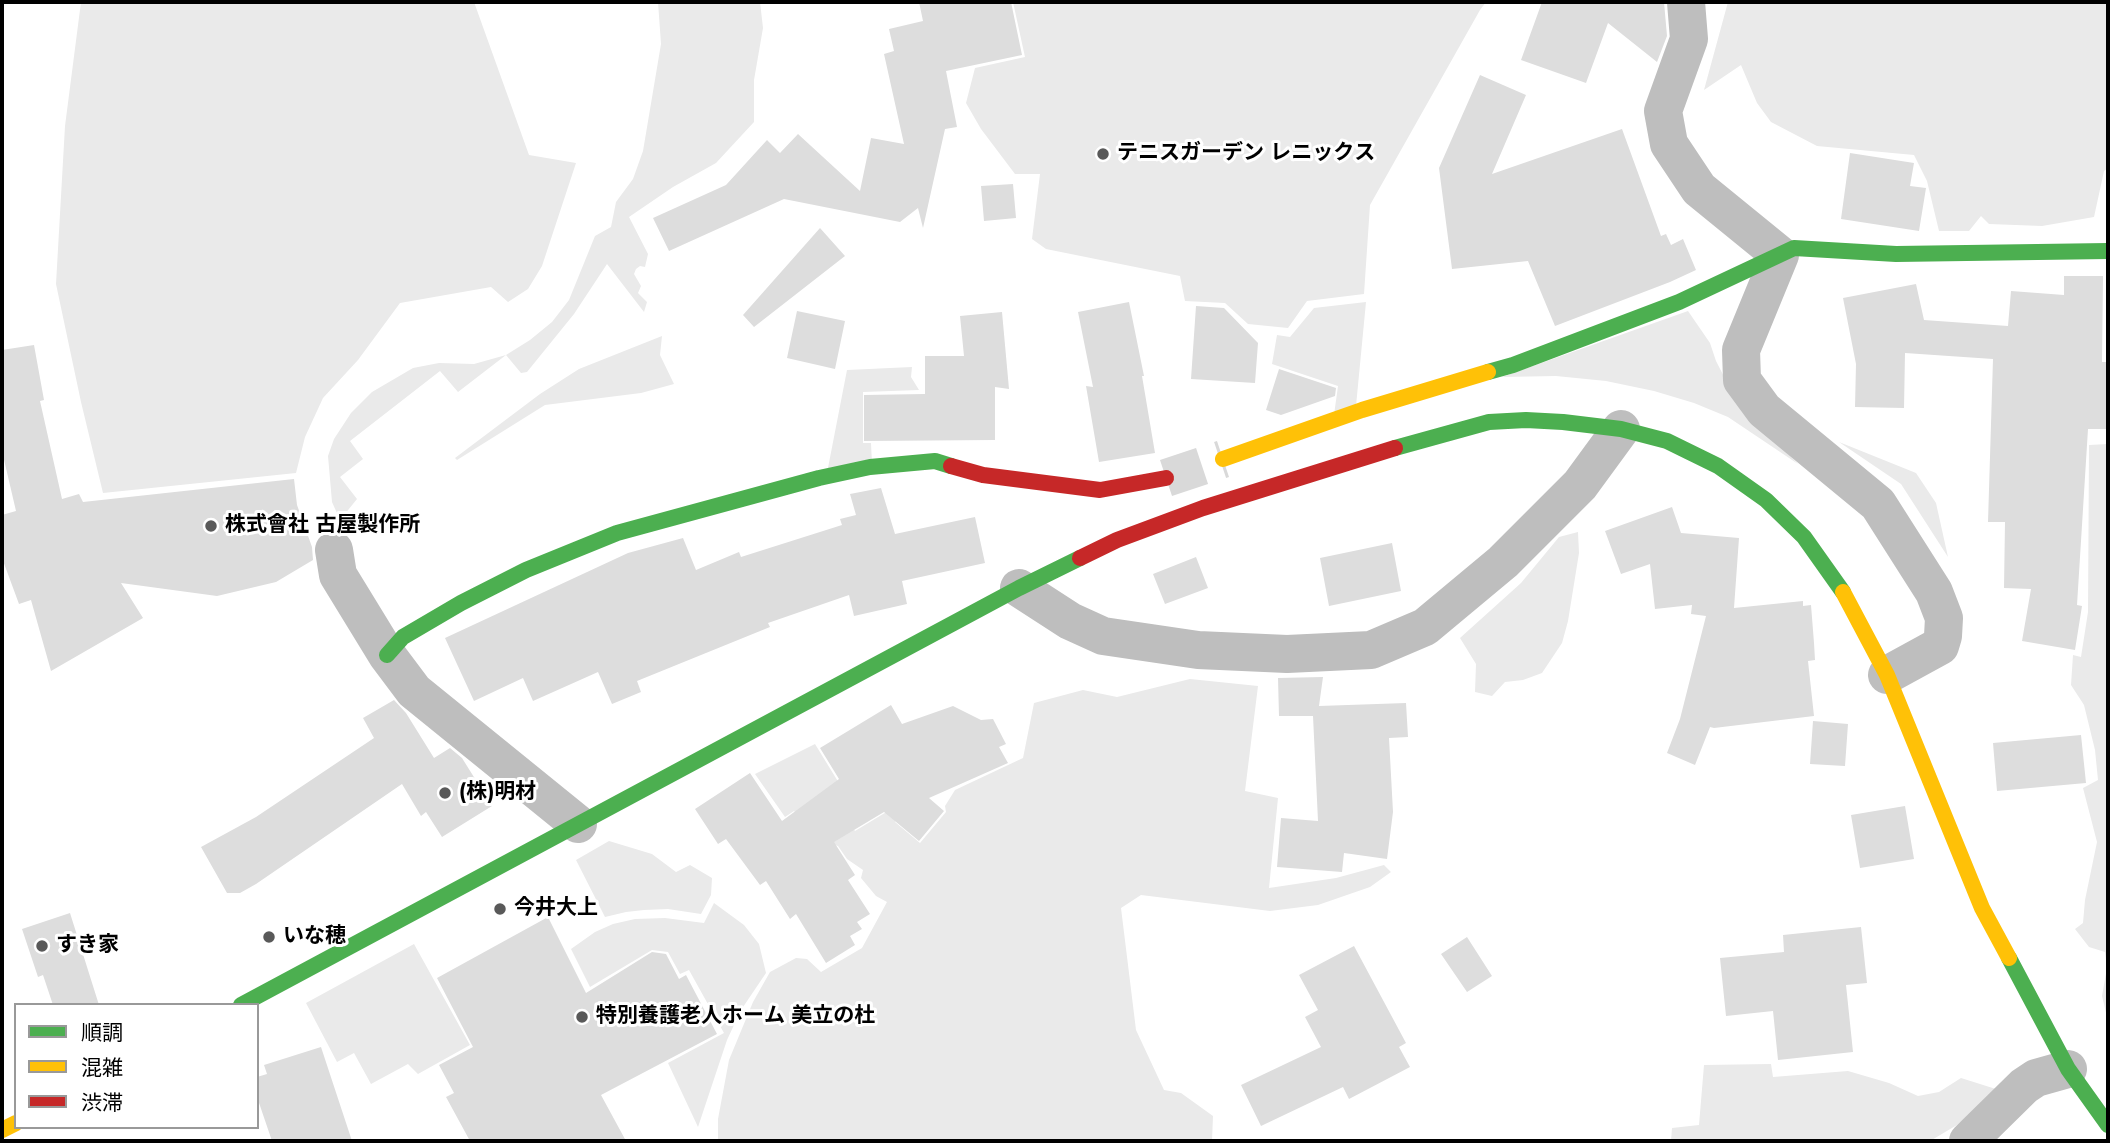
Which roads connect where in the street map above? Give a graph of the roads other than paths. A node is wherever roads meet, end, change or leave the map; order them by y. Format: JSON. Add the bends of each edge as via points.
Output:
{"nodes":[{"id":1,"x":1686,"y":2,"type":"edge"},
{"id":2,"x":2108,"y":251,"type":"edge"},
{"id":3,"x":1780,"y":255,"type":"junction"},
{"id":4,"x":1620,"y":429,"type":"junction"},
{"id":5,"x":1223,"y":459,"type":"tunnel mouth"},
{"id":6,"x":1166,"y":478,"type":"tunnel mouth"},
{"id":7,"x":334,"y":550,"type":"dead end"},
{"id":8,"x":1019,"y":588,"type":"junction"},
{"id":9,"x":387,"y":655,"type":"junction"},
{"id":10,"x":1887,"y":675,"type":"junction"},
{"id":11,"x":578,"y":824,"type":"junction"},
{"id":12,"x":245,"y":1003,"type":"edge"},
{"id":13,"x":2068,"y":1069,"type":"junction"},
{"id":14,"x":2108,"y":1125,"type":"edge"},
{"id":15,"x":1968,"y":1141,"type":"edge"}],
"edges":[{"from":1,"to":3,"type":"street","via":[[1689,39],[1663,111],[1669,144],[1699,189]]},
{"from":2,"to":3,"type":"street","via":[[1896,254],[1794,248]]},
{"from":3,"to":5,"type":"street","via":[[1679,302],[1513,365]]},
{"from":3,"to":10,"type":"street","via":[[1741,350],[1742,380],[1764,410],[1878,505],[1934,592],[1944,618],[1940,646]]},
{"from":4,"to":8,"type":"street","via":[[1539,421],[1489,422],[1203,508],[1117,540]]},
{"from":4,"to":8,"type":"street","via":[[1580,485],[1503,562],[1425,627],[1371,650],[1287,654],[1210,650],[1103,636]]},
{"from":4,"to":10,"type":"street","via":[[1667,441],[1718,466],[1766,500],[1804,537],[1846,596]]},
{"from":6,"to":9,"type":"street","via":[[1100,490],[983,475],[935,461],[819,478],[617,533],[537,565],[403,637]]},
{"from":7,"to":9,"type":"street","via":[[338,575]]},
{"from":8,"to":11,"type":"street"},
{"from":9,"to":11,"type":"street","via":[[414,691]]},
{"from":10,"to":13,"type":"street","via":[[1982,908]]},
{"from":11,"to":12,"type":"street"},
{"from":13,"to":14,"type":"street"},
{"from":13,"to":15,"type":"street","via":[[2036,1077]]}]}
